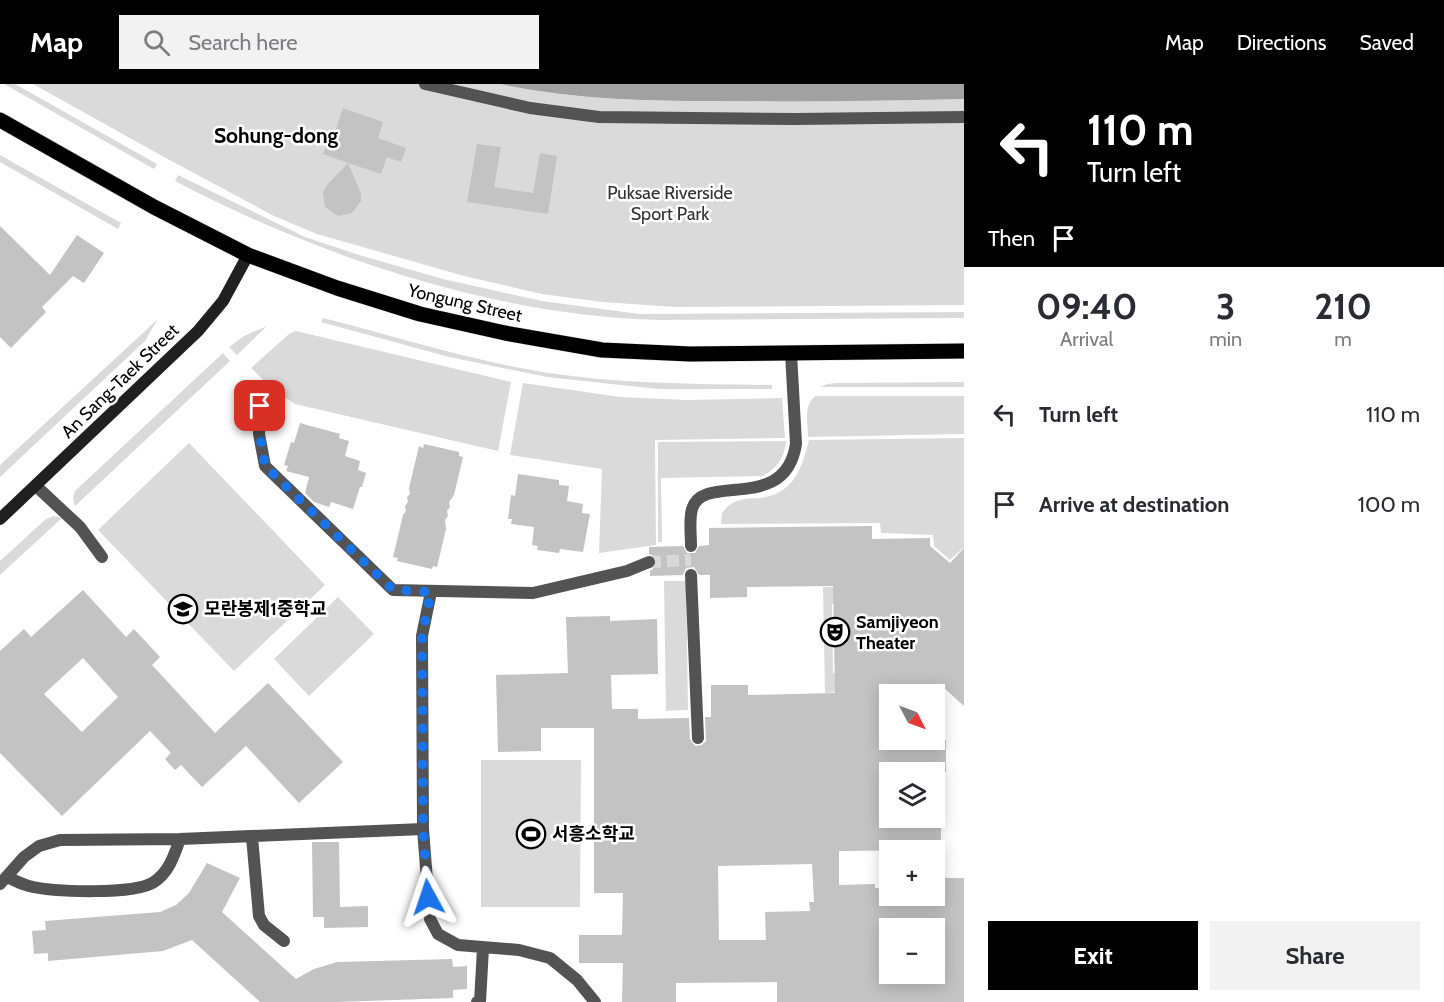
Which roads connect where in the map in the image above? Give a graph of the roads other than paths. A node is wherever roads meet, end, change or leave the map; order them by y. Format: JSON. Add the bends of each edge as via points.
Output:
{"nodes":[{"id":1,"x":425,"y":84,"type":"edge"},
{"id":2,"x":964,"y":117,"type":"edge"},
{"id":3,"x":0,"y":120,"type":"edge"},
{"id":4,"x":248,"y":255,"type":"junction"},
{"id":5,"x":964,"y":351,"type":"edge"},
{"id":6,"x":791,"y":353,"type":"junction"},
{"id":7,"x":265,"y":393,"type":"dead end"},
{"id":8,"x":36,"y":486,"type":"junction"},
{"id":9,"x":0,"y":519,"type":"edge"},
{"id":10,"x":691,"y":546,"type":"dead end"},
{"id":11,"x":102,"y":557,"type":"dead end"},
{"id":12,"x":650,"y":562,"type":"tunnel mouth"},
{"id":13,"x":692,"y":575,"type":"dead end"},
{"id":14,"x":431,"y":592,"type":"junction"},
{"id":15,"x":698,"y":738,"type":"dead end"},
{"id":16,"x":423,"y":829,"type":"junction"},
{"id":17,"x":252,"y":837,"type":"junction"},
{"id":18,"x":180,"y":839,"type":"junction"},
{"id":19,"x":4,"y":881,"type":"edge"},
{"id":20,"x":284,"y":941,"type":"dead end"},
{"id":21,"x":483,"y":948,"type":"junction"},
{"id":22,"x":477,"y":1002,"type":"edge"},
{"id":23,"x":595,"y":1002,"type":"edge"}],
"edges":[{"from":1,"to":2,"type":"street","via":[[530,108],[599,117]]},
{"from":3,"to":4,"type":"main road","name":"Yongung Street"},
{"from":4,"to":6,"type":"main road","name":"Yongung Street","via":[[420,314],[516,335],[602,350]]},
{"from":4,"to":8,"type":"main road","name":"An Sang-Taek Street","via":[[223,301],[198,331]]},
{"from":5,"to":6,"type":"main road","name":"Yongung Street"},
{"from":6,"to":10,"type":"street","via":[[794,459],[771,483],[752,489],[709,492],[698,499],[692,508]]},
{"from":7,"to":14,"type":"street","via":[[260,406],[260,434],[265,466],[393,590]]},
{"from":8,"to":9,"type":"main road","name":"An Sang-Taek Street"},
{"from":8,"to":11,"type":"street","via":[[80,527]]},
{"from":12,"to":14,"type":"street","via":[[533,593]]},
{"from":13,"to":15,"type":"street"},
{"from":14,"to":16,"type":"street","via":[[422,636]]},
{"from":16,"to":17,"type":"street"},
{"from":16,"to":21,"type":"street","via":[[430,919],[438,934],[458,945]]},
{"from":17,"to":18,"type":"street"},
{"from":17,"to":20,"type":"street","via":[[260,916],[264,925]]},
{"from":18,"to":19,"type":"street","via":[[60,840],[39,846]]},
{"from":18,"to":19,"type":"street","via":[[168,869],[153,883],[136,889],[54,891]]},
{"from":21,"to":22,"type":"street"},
{"from":21,"to":23,"type":"street","via":[[519,950],[550,958],[577,980]]}]}
